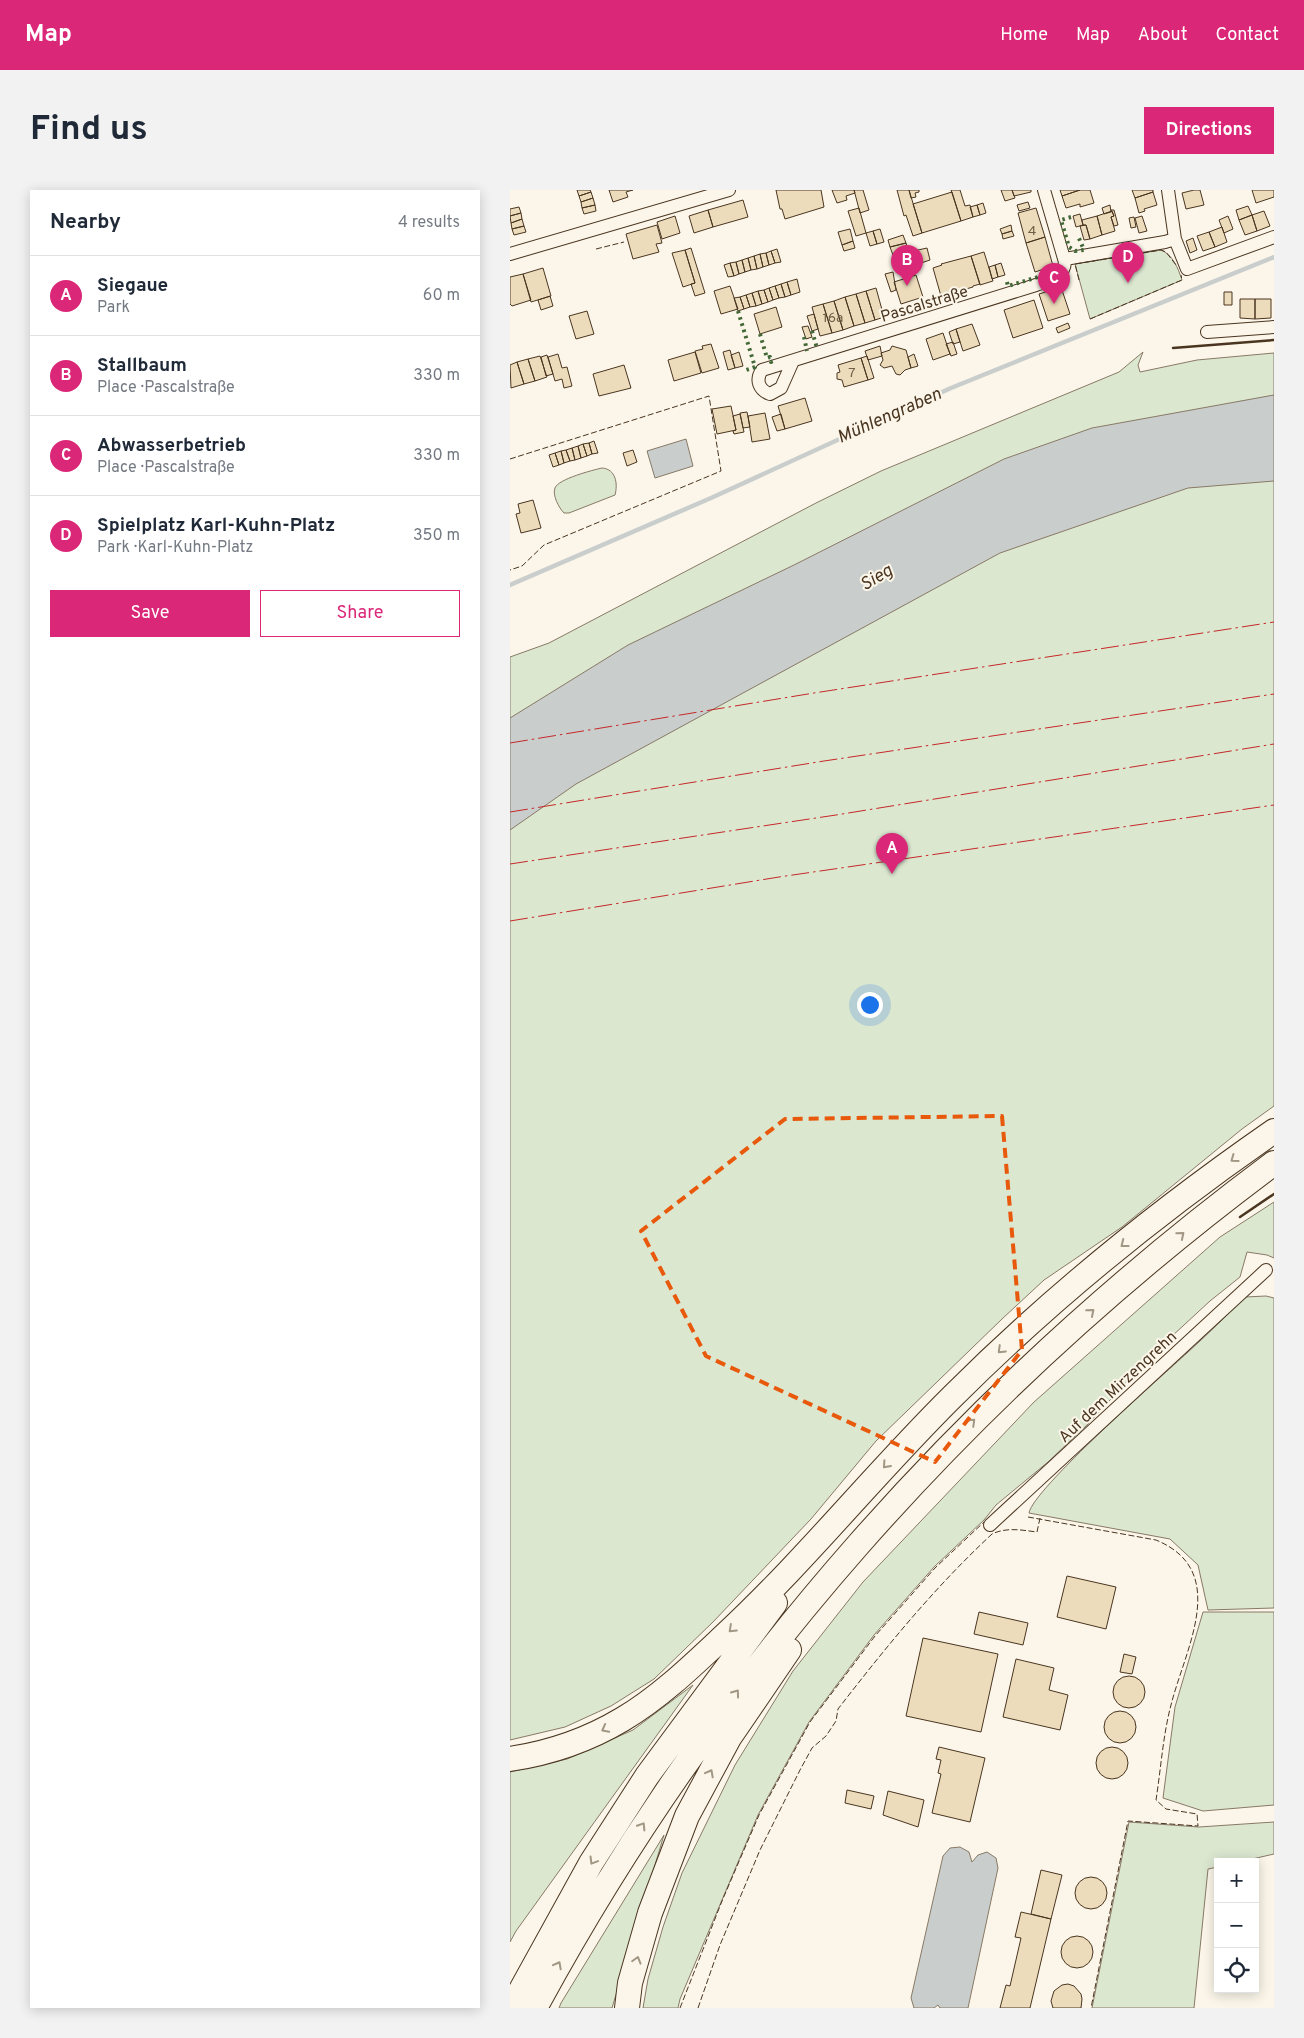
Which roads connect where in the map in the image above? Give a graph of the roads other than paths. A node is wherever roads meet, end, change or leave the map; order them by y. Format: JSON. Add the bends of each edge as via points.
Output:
{"nodes":[{"id":1,"x":729,"y":190,"type":"edge"},
{"id":2,"x":1044,"y":190,"type":"edge"},
{"id":3,"x":1168,"y":190,"type":"edge"},
{"id":4,"x":1274,"y":236,"type":"edge"},
{"id":5,"x":1175,"y":239,"type":"junction"},
{"id":6,"x":510,"y":254,"type":"edge"},
{"id":7,"x":1065,"y":259,"type":"junction"},
{"id":8,"x":1274,"y":327,"type":"edge"},
{"id":9,"x":1207,"y":332,"type":"dead end"},
{"id":10,"x":794,"y":361,"type":"dead end"},
{"id":11,"x":1274,"y":1131,"type":"edge"},
{"id":12,"x":1274,"y":1163,"type":"edge"},
{"id":13,"x":1266,"y":1270,"type":"dead end"},
{"id":14,"x":938,"y":1456,"type":"junction"},
{"id":15,"x":990,"y":1525,"type":"dead end"},
{"id":16,"x":828,"y":1532,"type":"junction"},
{"id":17,"x":510,"y":1759,"type":"edge"},
{"id":18,"x":511,"y":2008,"type":"edge"},
{"id":19,"x":535,"y":2008,"type":"edge"},
{"id":20,"x":627,"y":2008,"type":"edge"}],
"edges":[{"from":1,"to":6,"type":"street"},
{"from":2,"to":7,"type":"street"},
{"from":3,"to":5,"type":"street"},
{"from":4,"to":5,"type":"street","via":[[1187,269]]},
{"from":5,"to":7,"type":"street"},
{"from":7,"to":10,"type":"street","name":"Pascalstraße","via":[[1065,267],[1054,279]]},
{"from":8,"to":9,"type":"street"},
{"from":11,"to":16,"type":"highway","one_way":true,"via":[[1190,1191],[1020,1332],[889,1462]]},
{"from":14,"to":12,"type":"highway","one_way":true,"via":[[1039,1357],[1136,1272]]},
{"from":13,"to":15,"type":"street","name":"Auf dem Mirzengrehn"},
{"from":19,"to":14,"type":"highway","one_way":true,"via":[[570,1942],[646,1820],[739,1688],[835,1569]]},
{"from":20,"to":14,"type":"highway","one_way":true,"via":[[630,1983],[650,1913],[687,1816],[729,1738],[783,1658]]},
{"from":16,"to":17,"type":"highway","one_way":true,"via":[[740,1622],[652,1699],[591,1736],[558,1749]]},
{"from":16,"to":18,"type":"highway","one_way":true,"via":[[647,1776],[591,1863]]}]}
